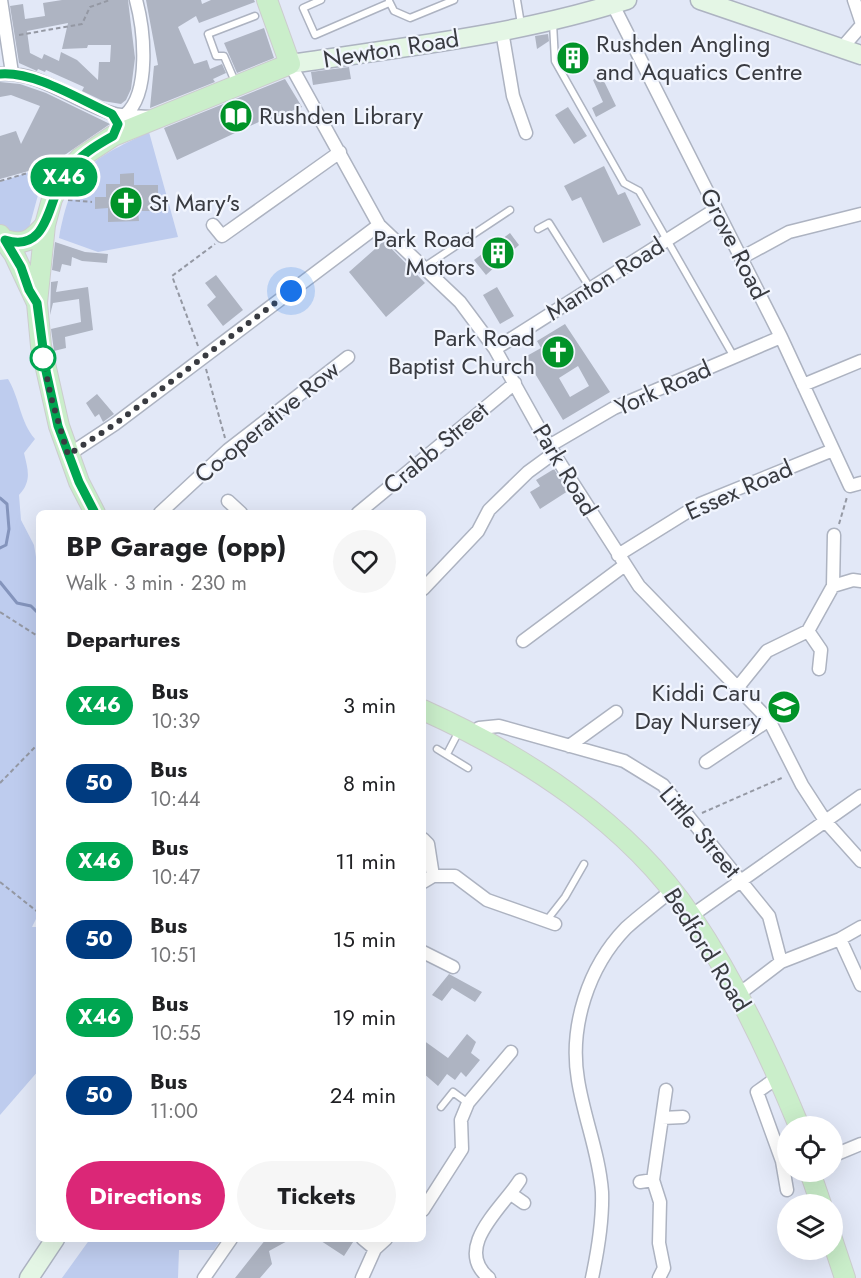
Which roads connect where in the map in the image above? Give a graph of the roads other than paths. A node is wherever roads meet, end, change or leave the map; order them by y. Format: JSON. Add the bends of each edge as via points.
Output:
{"nodes":[{"id":1,"x":1,"y":0,"type":"edge"},
{"id":2,"x":136,"y":0,"type":"edge"},
{"id":3,"x":321,"y":0,"type":"edge"},
{"id":4,"x":454,"y":0,"type":"edge"},
{"id":5,"x":518,"y":0,"type":"edge"},
{"id":6,"x":700,"y":0,"type":"edge"},
{"id":7,"x":854,"y":0,"type":"edge"},
{"id":8,"x":389,"y":1,"type":"edge"},
{"id":9,"x":620,"y":2,"type":"edge"},
{"id":10,"x":261,"y":8,"type":"edge"},
{"id":11,"x":552,"y":21,"type":"junction"},
{"id":12,"x":861,"y":21,"type":"edge"},
{"id":13,"x":861,"y":26,"type":"edge"},
{"id":14,"x":522,"y":28,"type":"junction"},
{"id":15,"x":502,"y":32,"type":"junction"},
{"id":16,"x":841,"y":49,"type":"junction"},
{"id":17,"x":861,"y":55,"type":"edge"},
{"id":18,"x":290,"y":64,"type":"junction"},
{"id":19,"x":6,"y":73,"type":"edge"},
{"id":20,"x":237,"y":85,"type":"junction"},
{"id":21,"x":112,"y":114,"type":"junction"},
{"id":22,"x":125,"y":115,"type":"junction"},
{"id":23,"x":160,"y":117,"type":"junction"},
{"id":24,"x":526,"y":133,"type":"dead end"},
{"id":25,"x":113,"y":136,"type":"junction"},
{"id":26,"x":340,"y":152,"type":"junction"},
{"id":27,"x":716,"y":209,"type":"junction"},
{"id":28,"x":510,"y":210,"type":"dead end"},
{"id":29,"x":861,"y":214,"type":"edge"},
{"id":30,"x":45,"y":225,"type":"junction"},
{"id":31,"x":213,"y":225,"type":"dead end"},
{"id":32,"x":379,"y":225,"type":"junction"},
{"id":33,"x":538,"y":229,"type":"dead end"},
{"id":34,"x":2,"y":238,"type":"edge"},
{"id":35,"x":668,"y":239,"type":"junction"},
{"id":36,"x":741,"y":258,"type":"junction"},
{"id":37,"x":424,"y":267,"type":"junction"},
{"id":38,"x":591,"y":288,"type":"junction"},
{"id":39,"x":37,"y":303,"type":"junction"},
{"id":40,"x":781,"y":337,"type":"junction"},
{"id":41,"x":495,"y":349,"type":"junction"},
{"id":42,"x":348,"y":357,"type":"dead end"},
{"id":43,"x":734,"y":357,"type":"junction"},
{"id":44,"x":861,"y":361,"type":"edge"},
{"id":45,"x":515,"y":383,"type":"junction"},
{"id":46,"x":803,"y":385,"type":"junction"},
{"id":47,"x":551,"y":450,"type":"junction"},
{"id":48,"x":833,"y":450,"type":"junction"},
{"id":49,"x":68,"y":455,"type":"junction"},
{"id":50,"x":855,"y":485,"type":"edge"},
{"id":51,"x":228,"y":501,"type":"dead end"},
{"id":52,"x":94,"y":510,"type":"edge"},
{"id":53,"x":163,"y":510,"type":"edge"},
{"id":54,"x":238,"y":510,"type":"edge"},
{"id":55,"x":362,"y":510,"type":"edge"},
{"id":56,"x":834,"y":535,"type":"road end"},
{"id":57,"x":621,"y":560,"type":"junction"},
{"id":58,"x":861,"y":580,"type":"edge"},
{"id":59,"x":426,"y":586,"type":"edge"},
{"id":60,"x":833,"y":586,"type":"junction"},
{"id":61,"x":808,"y":631,"type":"junction"},
{"id":62,"x":523,"y":641,"type":"dead end"},
{"id":63,"x":819,"y":669,"type":"dead end"},
{"id":64,"x":738,"y":687,"type":"junction"},
{"id":65,"x":426,"y":711,"type":"edge"},
{"id":66,"x":616,"y":712,"type":"dead end"},
{"id":67,"x":769,"y":720,"type":"junction"},
{"id":68,"x":468,"y":731,"type":"junction"},
{"id":69,"x":569,"y":746,"type":"junction"},
{"id":70,"x":437,"y":749,"type":"dead end"},
{"id":71,"x":447,"y":754,"type":"junction"},
{"id":72,"x":706,"y":762,"type":"dead end"},
{"id":73,"x":468,"y":768,"type":"dead end"},
{"id":74,"x":861,"y":796,"type":"edge"},
{"id":75,"x":826,"y":822,"type":"junction"},
{"id":76,"x":426,"y":841,"type":"edge"},
{"id":77,"x":861,"y":861,"type":"edge"},
{"id":78,"x":584,"y":864,"type":"dead end"},
{"id":79,"x":428,"y":879,"type":"edge"},
{"id":80,"x":742,"y":882,"type":"junction"},
{"id":81,"x":672,"y":890,"type":"junction"},
{"id":82,"x":691,"y":916,"type":"junction"},
{"id":83,"x":551,"y":922,"type":"joint"},
{"id":84,"x":861,"y":927,"type":"edge"},
{"id":85,"x":840,"y":939,"type":"junction"},
{"id":86,"x":426,"y":953,"type":"edge"},
{"id":87,"x":781,"y":962,"type":"junction"},
{"id":88,"x":453,"y":966,"type":"dead end"},
{"id":89,"x":861,"y":985,"type":"edge"},
{"id":90,"x":739,"y":994,"type":"junction"},
{"id":91,"x":511,"y":1052,"type":"dead end"},
{"id":92,"x":778,"y":1077,"type":"junction"},
{"id":93,"x":666,"y":1090,"type":"dead end"},
{"id":94,"x":468,"y":1103,"type":"junction"},
{"id":95,"x":441,"y":1107,"type":"dead end"},
{"id":96,"x":795,"y":1116,"type":"edge"},
{"id":97,"x":683,"y":1117,"type":"dead end"},
{"id":98,"x":662,"y":1118,"type":"junction"},
{"id":99,"x":861,"y":1144,"type":"edge"},
{"id":100,"x":843,"y":1151,"type":"edge"},
{"id":101,"x":520,"y":1180,"type":"dead end"},
{"id":102,"x":653,"y":1180,"type":"junction"},
{"id":103,"x":640,"y":1182,"type":"dead end"},
{"id":104,"x":788,"y":1190,"type":"dead end"},
{"id":105,"x":511,"y":1194,"type":"junction"},
{"id":106,"x":524,"y":1203,"type":"dead end"},
{"id":107,"x":426,"y":1205,"type":"edge"},
{"id":108,"x":53,"y":1242,"type":"edge"},
{"id":109,"x":229,"y":1242,"type":"edge"},
{"id":110,"x":367,"y":1242,"type":"edge"},
{"id":111,"x":383,"y":1242,"type":"edge"},
{"id":112,"x":375,"y":1249,"type":"junction"},
{"id":113,"x":839,"y":1260,"type":"edge"},
{"id":114,"x":29,"y":1278,"type":"edge"},
{"id":115,"x":204,"y":1278,"type":"edge"},
{"id":116,"x":362,"y":1278,"type":"edge"},
{"id":117,"x":489,"y":1278,"type":"edge"},
{"id":118,"x":592,"y":1278,"type":"edge"},
{"id":119,"x":659,"y":1278,"type":"edge"},
{"id":120,"x":845,"y":1278,"type":"edge"}],
"edges":[{"from":1,"to":19,"type":"street","via":[[7,37]]},
{"from":2,"to":22,"type":"street","via":[[143,32],[141,76],[134,107]]},
{"from":3,"to":8,"type":"lane","via":[[303,8],[315,35]]},
{"from":4,"to":8,"type":"lane","via":[[410,18],[398,14]]},
{"from":5,"to":14,"type":"lane"},
{"from":6,"to":16,"type":"street"},
{"from":7,"to":12,"type":"street"},
{"from":9,"to":11,"type":"street","name":"Newton Road"},
{"from":9,"to":27,"type":"street","name":"Grove Road"},
{"from":10,"to":18,"type":"main road"},
{"from":10,"to":20,"type":"lane","via":[[208,34],[216,56],[224,56]]},
{"from":11,"to":14,"type":"street","name":"Newton Road"},
{"from":11,"to":35,"type":"lane","via":[[555,61],[624,183],[639,191]]},
{"from":13,"to":16,"type":"street"},
{"from":14,"to":15,"type":"street","name":"Newton Road"},
{"from":15,"to":18,"type":"street","name":"Newton Road"},
{"from":15,"to":24,"type":"street","via":[[513,96]]},
{"from":16,"to":17,"type":"street"},
{"from":18,"to":20,"type":"main road","name":"Newton Road"},
{"from":18,"to":26,"type":"street","name":"Park Road"},
{"from":19,"to":21,"type":"street","via":[[31,78]]},
{"from":20,"to":23,"type":"main road","name":"Newton Road"},
{"from":21,"to":22,"type":"street"},
{"from":21,"to":25,"type":"street","via":[[118,124]]},
{"from":22,"to":23,"type":"street"},
{"from":23,"to":25,"type":"main road","name":"Newton Road"},
{"from":25,"to":30,"type":"main road","name":"Newton Road","via":[[65,174]]},
{"from":26,"to":31,"type":"street","via":[[222,236]]},
{"from":26,"to":32,"type":"street","name":"Park Road"},
{"from":27,"to":35,"type":"street","name":"Manton Road"},
{"from":27,"to":36,"type":"street","name":"Grove Road"},
{"from":28,"to":37,"type":"lane"},
{"from":29,"to":36,"type":"street","via":[[789,232]]},
{"from":30,"to":34,"type":"main road","via":[[27,243]]},
{"from":30,"to":39,"type":"main road","name":"Newton Road"},
{"from":32,"to":37,"type":"street","name":"Park Road"},
{"from":32,"to":49,"type":"street","via":[[115,424]]},
{"from":33,"to":38,"type":"lane","via":[[549,223]]},
{"from":34,"to":39,"type":"main road"},
{"from":35,"to":38,"type":"street","name":"Manton Road"},
{"from":35,"to":43,"type":"lane"},
{"from":36,"to":40,"type":"street","name":"Grove Road"},
{"from":37,"to":41,"type":"street","name":"Park Road","via":[[460,302]]},
{"from":38,"to":41,"type":"street","name":"Manton Road"},
{"from":39,"to":49,"type":"main road","via":[[51,397]]},
{"from":40,"to":43,"type":"street","name":"York Road"},
{"from":40,"to":46,"type":"street","name":"Grove Road"},
{"from":41,"to":45,"type":"street","name":"Park Road"},
{"from":42,"to":53,"type":"street","name":"Co-operative Row","via":[[228,450]]},
{"from":43,"to":47,"type":"street","name":"York Road","via":[[614,408]]},
{"from":44,"to":46,"type":"street"},
{"from":45,"to":47,"type":"street","name":"Park Road"},
{"from":45,"to":55,"type":"street","name":"Crabb Street"},
{"from":46,"to":48,"type":"street","name":"Grove Road"},
{"from":47,"to":57,"type":"street","name":"Park Road"},
{"from":47,"to":59,"type":"street","name":"York Road","via":[[489,510],[478,531]]},
{"from":48,"to":50,"type":"street","name":"Grove Road"},
{"from":48,"to":57,"type":"street","name":"Essex Road","via":[[700,504]]},
{"from":49,"to":52,"type":"main road"},
{"from":51,"to":54,"type":"street"},
{"from":56,"to":60,"type":"street"},
{"from":57,"to":62,"type":"street","name":"Essex Road"},
{"from":57,"to":64,"type":"street","name":"Park Road","via":[[639,586]]},
{"from":58,"to":60,"type":"street"},
{"from":60,"to":61,"type":"street"},
{"from":61,"to":63,"type":"street","via":[[821,650]]},
{"from":61,"to":64,"type":"street","via":[[767,651]]},
{"from":64,"to":67,"type":"street","name":"Park Road"},
{"from":65,"to":68,"type":"main road","name":"Bedford Road"},
{"from":66,"to":69,"type":"street"},
{"from":67,"to":72,"type":"street"},
{"from":67,"to":75,"type":"street","name":"Park Road"},
{"from":68,"to":69,"type":"street","name":"Little Street","via":[[499,726]]},
{"from":68,"to":71,"type":"lane"},
{"from":68,"to":81,"type":"main road","name":"Bedford Road","via":[[538,773],[604,821]]},
{"from":69,"to":80,"type":"street","name":"Little Street","via":[[624,761],[663,784]]},
{"from":70,"to":71,"type":"lane"},
{"from":71,"to":73,"type":"lane"},
{"from":74,"to":75,"type":"street"},
{"from":75,"to":77,"type":"street","name":"Park Road"},
{"from":75,"to":80,"type":"street"},
{"from":76,"to":79,"type":"street"},
{"from":78,"to":83,"type":"lane"},
{"from":79,"to":83,"type":"street","via":[[454,876],[488,900]]},
{"from":80,"to":82,"type":"street"},
{"from":80,"to":87,"type":"street","name":"Little Street","via":[[769,916]]},
{"from":81,"to":82,"type":"main road","name":"Bedford Road"},
{"from":81,"to":118,"type":"street","via":[[625,929],[601,962],[583,998],[577,1035],[577,1078],[598,1159],[602,1193],[600,1239]]},
{"from":82,"to":90,"type":"main road","name":"Bedford Road"},
{"from":84,"to":85,"type":"street"},
{"from":85,"to":87,"type":"street"},
{"from":85,"to":89,"type":"street"},
{"from":86,"to":88,"type":"street"},
{"from":87,"to":90,"type":"street"},
{"from":90,"to":92,"type":"main road","name":"Bedford Road"},
{"from":91,"to":94,"type":"street"},
{"from":92,"to":96,"type":"main road","name":"Bedford Road"},
{"from":92,"to":104,"type":"street","via":[[757,1092],[782,1161]]},
{"from":93,"to":98,"type":"street"},
{"from":94,"to":95,"type":"lane","via":[[453,1092]]},
{"from":94,"to":107,"type":"street","via":[[461,1120],[462,1149]]},
{"from":97,"to":98,"type":"street"},
{"from":98,"to":102,"type":"street"},
{"from":99,"to":100,"type":"street"},
{"from":101,"to":105,"type":"street"},
{"from":102,"to":103,"type":"street"},
{"from":102,"to":119,"type":"street","via":[[660,1202],[659,1243],[664,1268]]},
{"from":105,"to":106,"type":"street"},
{"from":105,"to":117,"type":"street","via":[[478,1235],[475,1253],[480,1270]]},
{"from":108,"to":114,"type":"street"},
{"from":109,"to":115,"type":"street"},
{"from":110,"to":112,"type":"street"},
{"from":111,"to":112,"type":"street"},
{"from":112,"to":116,"type":"street"},
{"from":113,"to":120,"type":"main road"}]}
